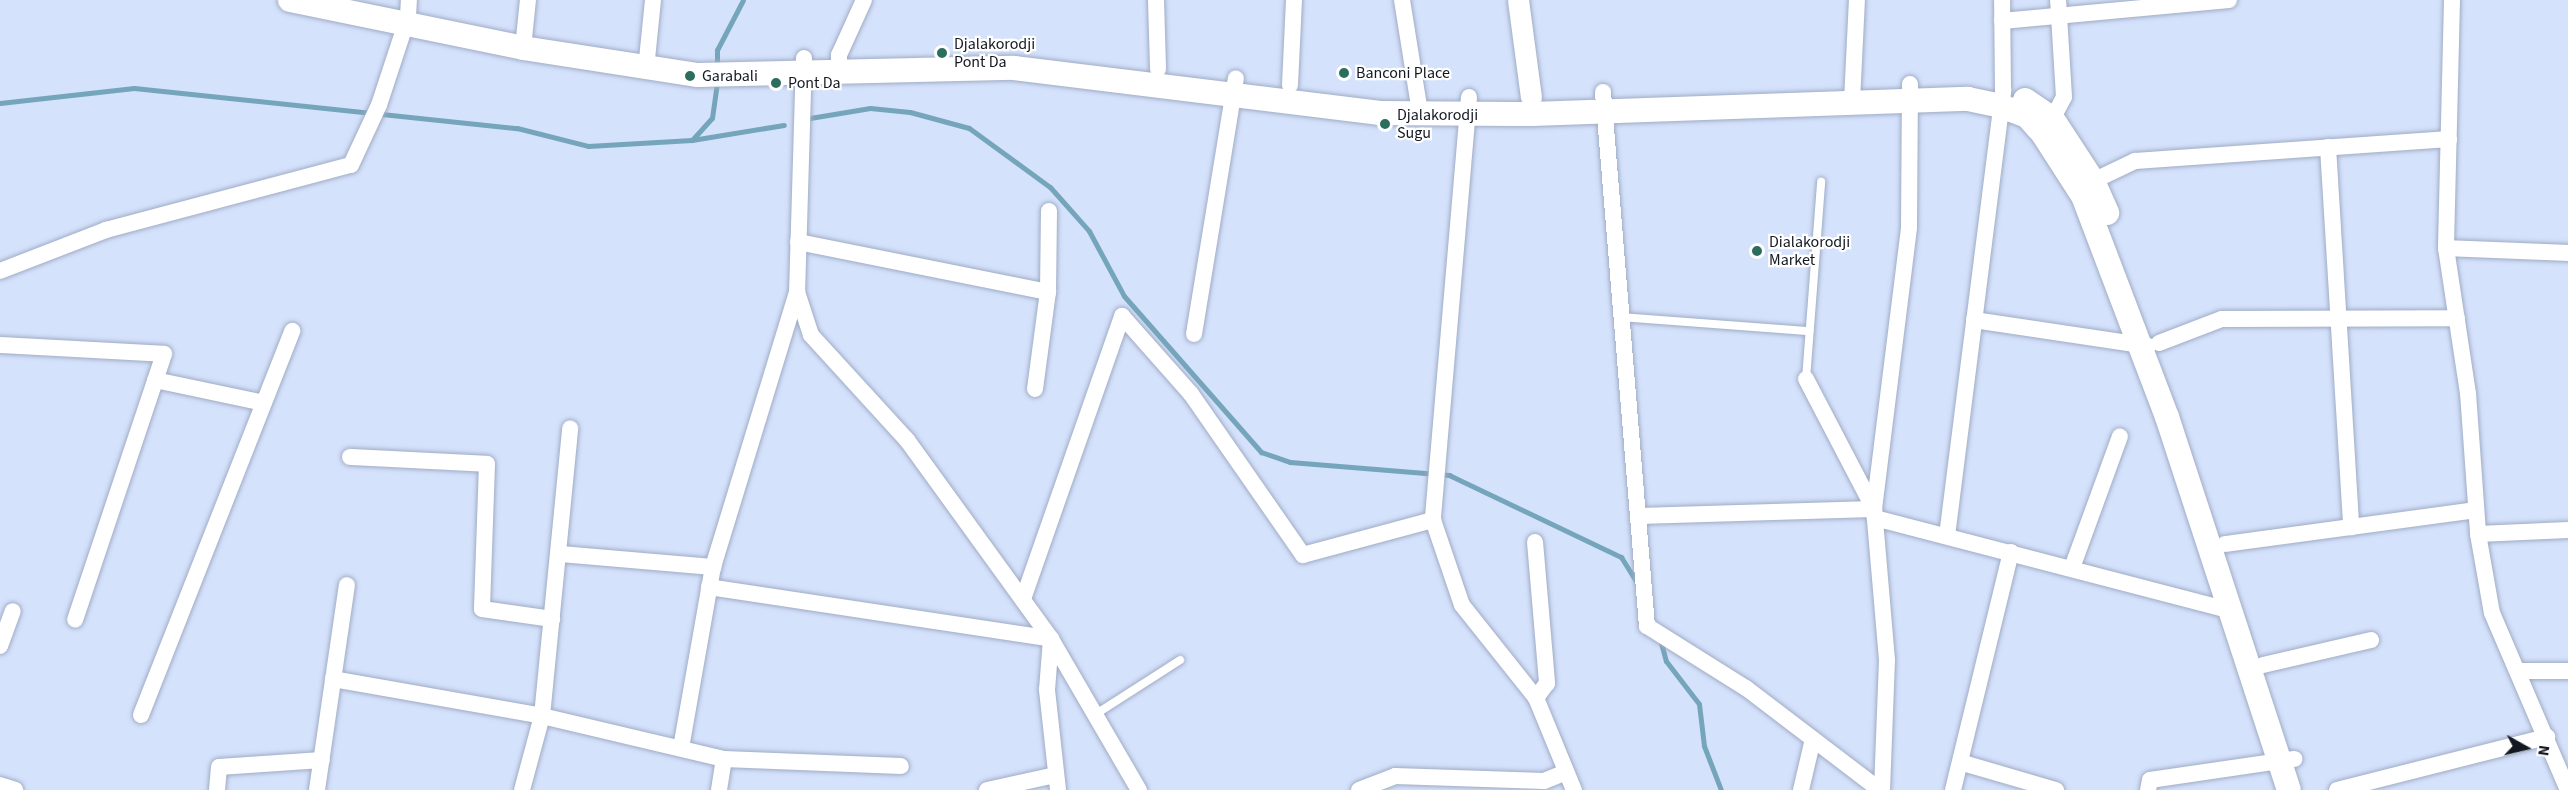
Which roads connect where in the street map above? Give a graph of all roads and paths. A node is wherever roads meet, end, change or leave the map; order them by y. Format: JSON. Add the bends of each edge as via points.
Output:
{"nodes":[{"id":1,"x":290,"y":0,"type":"edge"},
{"id":2,"x":334,"y":0,"type":"edge"},
{"id":3,"x":528,"y":0,"type":"edge"},
{"id":4,"x":653,"y":0,"type":"edge"},
{"id":5,"x":864,"y":0,"type":"edge"},
{"id":6,"x":1156,"y":0,"type":"edge"},
{"id":7,"x":1294,"y":0,"type":"edge"},
{"id":8,"x":1402,"y":0,"type":"edge"},
{"id":9,"x":1518,"y":0,"type":"edge"},
{"id":10,"x":1857,"y":0,"type":"edge"},
{"id":11,"x":2002,"y":0,"type":"edge"},
{"id":12,"x":2058,"y":0,"type":"edge"},
{"id":13,"x":2229,"y":0,"type":"edge"},
{"id":14,"x":2452,"y":0,"type":"edge"},
{"id":15,"x":2189,"y":2,"type":"edge"},
{"id":16,"x":408,"y":14,"type":"edge"},
{"id":17,"x":2059,"y":17,"type":"junction"},
{"id":18,"x":2002,"y":21,"type":"junction"},
{"id":19,"x":524,"y":43,"type":"junction"},
{"id":20,"x":647,"y":63,"type":"junction"},
{"id":21,"x":839,"y":64,"type":"junction"},
{"id":22,"x":804,"y":65,"type":"junction"},
{"id":23,"x":1158,"y":69,"type":"junction"},
{"id":24,"x":1290,"y":85,"type":"junction"},
{"id":25,"x":1235,"y":86,"type":"junction"},
{"id":26,"x":1910,"y":92,"type":"junction"},
{"id":27,"x":1852,"y":93,"type":"junction"},
{"id":28,"x":2002,"y":98,"type":"junction"},
{"id":29,"x":1604,"y":100,"type":"junction"},
{"id":30,"x":1418,"y":105,"type":"junction"},
{"id":31,"x":1469,"y":105,"type":"junction"},
{"id":32,"x":1531,"y":105,"type":"junction"},
{"id":33,"x":2048,"y":126,"type":"junction"},
{"id":34,"x":2449,"y":139,"type":"junction"},
{"id":35,"x":2328,"y":147,"type":"junction"},
{"id":36,"x":2093,"y":181,"type":"junction"},
{"id":37,"x":1821,"y":182,"type":"dead end"},
{"id":38,"x":1049,"y":211,"type":"dead end"},
{"id":39,"x":798,"y":242,"type":"junction"},
{"id":40,"x":2446,"y":248,"type":"junction"},
{"id":41,"x":2568,"y":254,"type":"edge"},
{"id":42,"x":0,"y":271,"type":"edge"},
{"id":43,"x":797,"y":292,"type":"junction"},
{"id":44,"x":1048,"y":292,"type":"junction"},
{"id":45,"x":1621,"y":317,"type":"junction"},
{"id":46,"x":2457,"y":318,"type":"junction"},
{"id":47,"x":2338,"y":319,"type":"junction"},
{"id":48,"x":1974,"y":320,"type":"junction"},
{"id":49,"x":292,"y":331,"type":"dead end"},
{"id":50,"x":1809,"y":331,"type":"junction"},
{"id":51,"x":1194,"y":334,"type":"dead end"},
{"id":52,"x":0,"y":345,"type":"edge"},
{"id":53,"x":2154,"y":345,"type":"junction"},
{"id":54,"x":1806,"y":379,"type":"joint"},
{"id":55,"x":155,"y":380,"type":"junction"},
{"id":56,"x":1035,"y":389,"type":"dead end"},
{"id":57,"x":264,"y":403,"type":"junction"},
{"id":58,"x":570,"y":428,"type":"dead end"},
{"id":59,"x":2120,"y":436,"type":"dead end"},
{"id":60,"x":350,"y":457,"type":"dead end"},
{"id":61,"x":2476,"y":510,"type":"junction"},
{"id":62,"x":1874,"y":513,"type":"junction"},
{"id":63,"x":1638,"y":516,"type":"junction"},
{"id":64,"x":1433,"y":520,"type":"junction"},
{"id":65,"x":2351,"y":527,"type":"junction"},
{"id":66,"x":2568,"y":530,"type":"edge"},
{"id":67,"x":2478,"y":534,"type":"junction"},
{"id":68,"x":1947,"y":536,"type":"junction"},
{"id":69,"x":1535,"y":542,"type":"dead end"},
{"id":70,"x":2224,"y":544,"type":"junction"},
{"id":71,"x":2011,"y":552,"type":"junction"},
{"id":72,"x":560,"y":554,"type":"junction"},
{"id":73,"x":712,"y":567,"type":"junction"},
{"id":74,"x":2072,"y":568,"type":"junction"},
{"id":75,"x":347,"y":585,"type":"dead end"},
{"id":76,"x":709,"y":587,"type":"junction"},
{"id":77,"x":1023,"y":599,"type":"junction"},
{"id":78,"x":2228,"y":610,"type":"junction"},
{"id":79,"x":13,"y":611,"type":"dead end"},
{"id":80,"x":552,"y":619,"type":"junction"},
{"id":81,"x":75,"y":620,"type":"dead end"},
{"id":82,"x":1051,"y":639,"type":"junction"},
{"id":83,"x":2371,"y":640,"type":"dead end"},
{"id":84,"x":0,"y":646,"type":"edge"},
{"id":85,"x":1180,"y":660,"type":"dead end"},
{"id":86,"x":2263,"y":664,"type":"junction"},
{"id":87,"x":2518,"y":671,"type":"junction"},
{"id":88,"x":2568,"y":671,"type":"edge"},
{"id":89,"x":333,"y":679,"type":"junction"},
{"id":90,"x":1536,"y":698,"type":"junction"},
{"id":91,"x":1096,"y":714,"type":"junction"},
{"id":92,"x":141,"y":715,"type":"dead end"},
{"id":93,"x":542,"y":716,"type":"junction"},
{"id":94,"x":2547,"y":737,"type":"junction"},
{"id":95,"x":1813,"y":739,"type":"junction"},
{"id":96,"x":681,"y":748,"type":"junction"},
{"id":97,"x":724,"y":759,"type":"junction"},
{"id":98,"x":322,"y":760,"type":"junction"},
{"id":99,"x":2286,"y":760,"type":"junction"},
{"id":100,"x":1963,"y":763,"type":"junction"},
{"id":101,"x":901,"y":766,"type":"dead end"},
{"id":102,"x":1566,"y":772,"type":"junction"},
{"id":103,"x":1056,"y":782,"type":"edge"},
{"id":104,"x":1398,"y":783,"type":"edge"},
{"id":105,"x":0,"y":784,"type":"edge"},
{"id":106,"x":1542,"y":785,"type":"edge"},
{"id":107,"x":15,"y":790,"type":"edge"},
{"id":108,"x":217,"y":790,"type":"edge"},
{"id":109,"x":317,"y":790,"type":"edge"},
{"id":110,"x":522,"y":790,"type":"edge"},
{"id":111,"x":719,"y":790,"type":"edge"},
{"id":112,"x":987,"y":790,"type":"edge"},
{"id":113,"x":1139,"y":790,"type":"edge"},
{"id":114,"x":1359,"y":790,"type":"edge"},
{"id":115,"x":1574,"y":790,"type":"edge"},
{"id":116,"x":1800,"y":790,"type":"edge"},
{"id":117,"x":1881,"y":790,"type":"edge"},
{"id":118,"x":1953,"y":790,"type":"edge"},
{"id":119,"x":2056,"y":790,"type":"edge"},
{"id":120,"x":2148,"y":790,"type":"edge"},
{"id":121,"x":2289,"y":790,"type":"edge"},
{"id":122,"x":2307,"y":790,"type":"edge"},
{"id":123,"x":2337,"y":790,"type":"edge"},
{"id":124,"x":2568,"y":790,"type":"edge"}],
"edges":[{"from":1,"to":16,"type":"main road"},
{"from":2,"to":16,"type":"main road"},
{"from":3,"to":19,"type":"street"},
{"from":4,"to":20,"type":"street"},
{"from":5,"to":21,"type":"street"},
{"from":6,"to":23,"type":"street"},
{"from":7,"to":24,"type":"street"},
{"from":8,"to":30,"type":"street"},
{"from":9,"to":32,"type":"street"},
{"from":10,"to":27,"type":"street"},
{"from":11,"to":18,"type":"street"},
{"from":12,"to":17,"type":"street"},
{"from":13,"to":15,"type":"street"},
{"from":14,"to":34,"type":"street"},
{"from":15,"to":17,"type":"street"},
{"from":16,"to":19,"type":"main road"},
{"from":16,"to":42,"type":"street","via":[[379,105],[351,165],[106,230]]},
{"from":17,"to":18,"type":"street"},
{"from":17,"to":33,"type":"street","via":[[2064,97]]},
{"from":18,"to":28,"type":"street"},
{"from":19,"to":20,"type":"main road"},
{"from":20,"to":22,"type":"main road","via":[[699,69]]},
{"from":21,"to":22,"type":"main road"},
{"from":21,"to":23,"type":"main road","via":[[1014,51]]},
{"from":21,"to":25,"type":"main road","via":[[1014,68]]},
{"from":22,"to":39,"type":"street"},
{"from":23,"to":25,"type":"main road"},
{"from":24,"to":25,"type":"main road"},
{"from":24,"to":30,"type":"main road"},
{"from":25,"to":30,"type":"main road"},
{"from":25,"to":51,"type":"street"},
{"from":26,"to":27,"type":"main road"},
{"from":26,"to":28,"type":"main road","via":[[1968,99]]},
{"from":26,"to":62,"type":"street","via":[[1909,227]]},
{"from":27,"to":29,"type":"main road"},
{"from":28,"to":33,"type":"main road"},
{"from":28,"to":48,"type":"street"},
{"from":29,"to":32,"type":"main road"},
{"from":29,"to":45,"type":"street"},
{"from":30,"to":31,"type":"main road"},
{"from":31,"to":32,"type":"main road"},
{"from":31,"to":64,"type":"street"},
{"from":33,"to":36,"type":"main road"},
{"from":33,"to":53,"type":"main road"},
{"from":34,"to":35,"type":"street"},
{"from":34,"to":40,"type":"street"},
{"from":35,"to":36,"type":"street","via":[[2135,160]]},
{"from":35,"to":47,"type":"street"},
{"from":36,"to":53,"type":"main road"},
{"from":37,"to":50,"type":"lane"},
{"from":38,"to":44,"type":"street"},
{"from":39,"to":43,"type":"street"},
{"from":39,"to":44,"type":"street"},
{"from":40,"to":41,"type":"street"},
{"from":40,"to":46,"type":"street"},
{"from":43,"to":73,"type":"street"},
{"from":43,"to":77,"type":"street","via":[[811,335],[907,441]]},
{"from":44,"to":56,"type":"street"},
{"from":45,"to":50,"type":"lane"},
{"from":45,"to":63,"type":"street"},
{"from":46,"to":47,"type":"street"},
{"from":46,"to":61,"type":"street"},
{"from":47,"to":53,"type":"street","via":[[2222,319]]},
{"from":47,"to":65,"type":"street"},
{"from":48,"to":53,"type":"street"},
{"from":48,"to":68,"type":"street"},
{"from":49,"to":57,"type":"street"},
{"from":50,"to":54,"type":"lane"},
{"from":52,"to":55,"type":"street","via":[[164,354]]},
{"from":53,"to":70,"type":"main road"},
{"from":53,"to":78,"type":"main road"},
{"from":54,"to":62,"type":"street"},
{"from":55,"to":57,"type":"street"},
{"from":55,"to":81,"type":"street"},
{"from":57,"to":92,"type":"street"},
{"from":58,"to":72,"type":"street"},
{"from":59,"to":74,"type":"street"},
{"from":60,"to":80,"type":"street","via":[[487,464],[482,609]]},
{"from":61,"to":65,"type":"street"},
{"from":61,"to":67,"type":"street"},
{"from":62,"to":63,"type":"street"},
{"from":62,"to":68,"type":"street"},
{"from":62,"to":117,"type":"street","via":[[1887,660]]},
{"from":63,"to":95,"type":"street","via":[[1647,626],[1746,688]]},
{"from":64,"to":77,"type":"street","via":[[1303,555],[1191,394],[1122,316]]},
{"from":64,"to":90,"type":"street","via":[[1461,605]]},
{"from":65,"to":70,"type":"street"},
{"from":66,"to":67,"type":"street"},
{"from":67,"to":87,"type":"street","via":[[2492,613]]},
{"from":68,"to":71,"type":"street"},
{"from":69,"to":90,"type":"street","via":[[1546,683]]},
{"from":70,"to":86,"type":"main road"},
{"from":71,"to":74,"type":"street"},
{"from":71,"to":100,"type":"street"},
{"from":72,"to":73,"type":"street"},
{"from":72,"to":80,"type":"street"},
{"from":73,"to":76,"type":"street"},
{"from":74,"to":78,"type":"street"},
{"from":75,"to":89,"type":"street"},
{"from":76,"to":82,"type":"street"},
{"from":76,"to":96,"type":"street"},
{"from":77,"to":82,"type":"street"},
{"from":78,"to":99,"type":"main road"},
{"from":79,"to":84,"type":"street"},
{"from":80,"to":93,"type":"street"},
{"from":82,"to":91,"type":"street"},
{"from":82,"to":103,"type":"street","via":[[1047,690]]},
{"from":83,"to":86,"type":"street"},
{"from":85,"to":91,"type":"lane"},
{"from":86,"to":99,"type":"main road"},
{"from":87,"to":88,"type":"street"},
{"from":87,"to":94,"type":"street"},
{"from":89,"to":93,"type":"street"},
{"from":89,"to":98,"type":"street"},
{"from":90,"to":102,"type":"street"},
{"from":91,"to":113,"type":"street"},
{"from":93,"to":96,"type":"street"},
{"from":93,"to":110,"type":"street"},
{"from":94,"to":123,"type":"street"},
{"from":94,"to":124,"type":"street"},
{"from":95,"to":116,"type":"street"},
{"from":95,"to":117,"type":"street"},
{"from":96,"to":97,"type":"street"},
{"from":97,"to":101,"type":"street"},
{"from":97,"to":111,"type":"street"},
{"from":98,"to":108,"type":"street","via":[[219,767]]},
{"from":98,"to":109,"type":"street"},
{"from":99,"to":120,"type":"street","via":[[2150,780]]},
{"from":99,"to":121,"type":"main road"},
{"from":99,"to":122,"type":"main road"},
{"from":100,"to":118,"type":"street"},
{"from":100,"to":119,"type":"street"},
{"from":102,"to":106,"type":"street"},
{"from":102,"to":115,"type":"street"},
{"from":103,"to":112,"type":"street"},
{"from":104,"to":106,"type":"street"},
{"from":104,"to":114,"type":"street"},
{"from":105,"to":107,"type":"street"}]}
